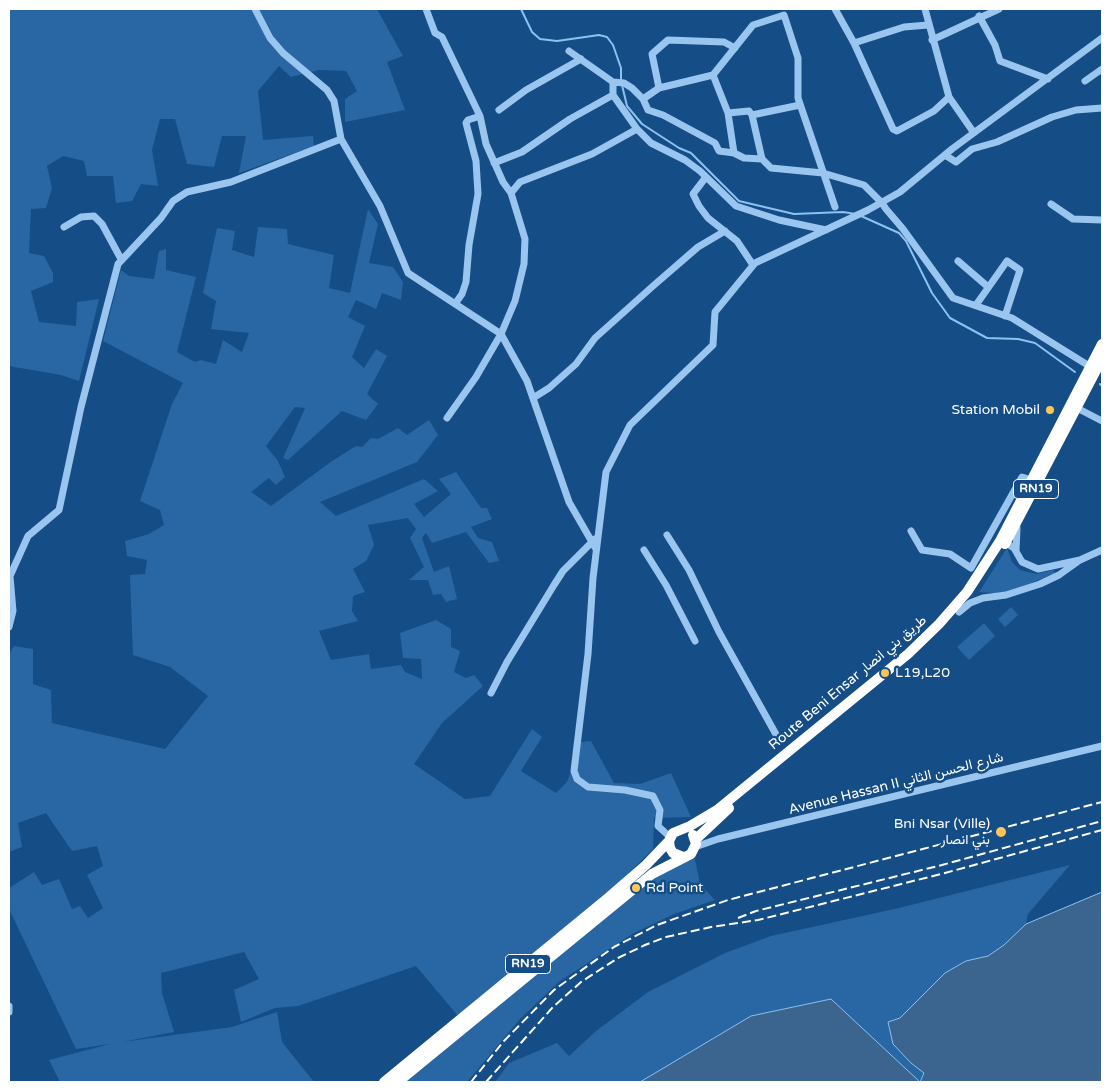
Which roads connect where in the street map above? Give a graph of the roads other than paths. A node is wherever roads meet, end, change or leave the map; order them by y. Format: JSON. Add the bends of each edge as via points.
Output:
{"nodes":[{"id":1,"x":255,"y":9,"type":"edge"},
{"id":2,"x":426,"y":9,"type":"edge"},
{"id":3,"x":835,"y":9,"type":"edge"},
{"id":4,"x":925,"y":9,"type":"edge"},
{"id":5,"x":999,"y":9,"type":"edge"},
{"id":6,"x":983,"y":13,"type":"edge"},
{"id":7,"x":928,"y":25,"type":"junction"},
{"id":8,"x":1102,"y":38,"type":"edge"},
{"id":9,"x":932,"y":40,"type":"junction"},
{"id":10,"x":854,"y":43,"type":"junction"},
{"id":11,"x":735,"y":48,"type":"junction"},
{"id":12,"x":570,"y":51,"type":"dead end"},
{"id":13,"x":581,"y":59,"type":"junction"},
{"id":14,"x":1102,"y":69,"type":"edge"},
{"id":15,"x":713,"y":75,"type":"junction"},
{"id":16,"x":1048,"y":79,"type":"junction"},
{"id":17,"x":1085,"y":81,"type":"dead end"},
{"id":18,"x":618,"y":83,"type":"junction"},
{"id":19,"x":660,"y":88,"type":"junction"},
{"id":20,"x":613,"y":95,"type":"junction"},
{"id":21,"x":949,"y":97,"type":"junction"},
{"id":22,"x":643,"y":99,"type":"junction"},
{"id":23,"x":800,"y":105,"type":"junction"},
{"id":24,"x":1102,"y":108,"type":"edge"},
{"id":25,"x":499,"y":110,"type":"dead end"},
{"id":26,"x":728,"y":113,"type":"junction"},
{"id":27,"x":752,"y":115,"type":"junction"},
{"id":28,"x":480,"y":116,"type":"junction"},
{"id":29,"x":637,"y":128,"type":"junction"},
{"id":30,"x":974,"y":133,"type":"junction"},
{"id":31,"x":341,"y":139,"type":"junction"},
{"id":32,"x":734,"y":153,"type":"junction"},
{"id":33,"x":945,"y":155,"type":"junction"},
{"id":34,"x":762,"y":159,"type":"junction"},
{"id":35,"x":494,"y":163,"type":"junction"},
{"id":36,"x":823,"y":173,"type":"junction"},
{"id":37,"x":706,"y":177,"type":"junction"},
{"id":38,"x":511,"y":193,"type":"junction"},
{"id":39,"x":882,"y":203,"type":"junction"},
{"id":40,"x":1051,"y":204,"type":"dead end"},
{"id":41,"x":835,"y":207,"type":"dead end"},
{"id":42,"x":1102,"y":220,"type":"edge"},
{"id":43,"x":64,"y":226,"type":"dead end"},
{"id":44,"x":826,"y":230,"type":"junction"},
{"id":45,"x":725,"y":231,"type":"junction"},
{"id":46,"x":121,"y":259,"type":"junction"},
{"id":47,"x":958,"y":261,"type":"dead end"},
{"id":48,"x":753,"y":265,"type":"junction"},
{"id":49,"x":987,"y":286,"type":"junction"},
{"id":50,"x":455,"y":304,"type":"junction"},
{"id":51,"x":976,"y":305,"type":"junction"},
{"id":52,"x":1005,"y":316,"type":"junction"},
{"id":53,"x":501,"y":334,"type":"junction"},
{"id":54,"x":1102,"y":344,"type":"edge"},
{"id":55,"x":1102,"y":360,"type":"edge"},
{"id":56,"x":1093,"y":368,"type":"junction"},
{"id":57,"x":533,"y":398,"type":"junction"},
{"id":58,"x":1077,"y":408,"type":"junction"},
{"id":59,"x":447,"y":418,"type":"dead end"},
{"id":60,"x":1102,"y":421,"type":"edge"},
{"id":61,"x":1031,"y":480,"type":"junction"},
{"id":62,"x":1018,"y":523,"type":"junction"},
{"id":63,"x":911,"y":531,"type":"dead end"},
{"id":64,"x":667,"y":535,"type":"dead end"},
{"id":65,"x":594,"y":540,"type":"junction"},
{"id":66,"x":1003,"y":542,"type":"junction"},
{"id":67,"x":644,"y":550,"type":"dead end"},
{"id":68,"x":988,"y":550,"type":"junction"},
{"id":69,"x":1102,"y":550,"type":"edge"},
{"id":70,"x":1016,"y":552,"type":"junction"},
{"id":71,"x":1080,"y":560,"type":"junction"},
{"id":72,"x":974,"y":595,"type":"junction"},
{"id":73,"x":9,"y":627,"type":"edge"},
{"id":74,"x":695,"y":641,"type":"dead end"},
{"id":75,"x":491,"y":694,"type":"dead end"},
{"id":76,"x":778,"y":738,"type":"dead end"},
{"id":77,"x":1102,"y":746,"type":"edge"},
{"id":78,"x":681,"y":829,"type":"junction"},
{"id":79,"x":669,"y":839,"type":"junction"},
{"id":80,"x":695,"y":843,"type":"junction"},
{"id":81,"x":683,"y":857,"type":"junction"},
{"id":82,"x":9,"y":1006,"type":"edge"},
{"id":83,"x":9,"y":1012,"type":"edge"},
{"id":84,"x":384,"y":1082,"type":"edge"},
{"id":85,"x":398,"y":1082,"type":"edge"}],
"edges":[{"from":1,"to":31,"type":"street","via":[[270,38],[327,90],[334,101]]},
{"from":2,"to":28,"type":"street"},
{"from":3,"to":10,"type":"street"},
{"from":4,"to":7,"type":"street"},
{"from":5,"to":6,"type":"street"},
{"from":6,"to":9,"type":"street"},
{"from":6,"to":16,"type":"street","via":[[1000,61]]},
{"from":7,"to":9,"type":"street"},
{"from":7,"to":10,"type":"street","via":[[904,27]]},
{"from":8,"to":16,"type":"street"},
{"from":9,"to":21,"type":"street"},
{"from":10,"to":21,"type":"street","via":[[893,130],[898,131],[934,111]]},
{"from":11,"to":15,"type":"street"},
{"from":11,"to":19,"type":"street","via":[[724,42],[668,40],[652,54]]},
{"from":11,"to":23,"type":"street","via":[[753,25],[784,15],[798,58]]},
{"from":12,"to":13,"type":"street"},
{"from":13,"to":18,"type":"street"},
{"from":13,"to":25,"type":"street","via":[[526,90]]},
{"from":14,"to":17,"type":"street"},
{"from":15,"to":19,"type":"street"},
{"from":15,"to":26,"type":"street"},
{"from":16,"to":30,"type":"street"},
{"from":18,"to":20,"type":"street"},
{"from":18,"to":22,"type":"street"},
{"from":19,"to":22,"type":"street"},
{"from":20,"to":29,"type":"street"},
{"from":20,"to":35,"type":"street","via":[[522,152]]},
{"from":21,"to":30,"type":"street"},
{"from":22,"to":32,"type":"street","via":[[648,110],[715,143],[719,151]]},
{"from":23,"to":27,"type":"street"},
{"from":23,"to":36,"type":"street","via":[[819,153]]},
{"from":24,"to":33,"type":"street","via":[[1076,110],[1052,117],[972,149],[956,162]]},
{"from":26,"to":27,"type":"street","via":[[749,111]]},
{"from":26,"to":32,"type":"street"},
{"from":27,"to":34,"type":"street"},
{"from":28,"to":35,"type":"street"},
{"from":28,"to":50,"type":"street","via":[[466,123],[476,161],[478,194],[466,282]]},
{"from":29,"to":37,"type":"street","via":[[651,143],[685,160]]},
{"from":29,"to":38,"type":"street","via":[[592,154],[520,182]]},
{"from":30,"to":33,"type":"street"},
{"from":31,"to":46,"type":"street","via":[[231,182],[187,192],[173,200],[161,218]]},
{"from":31,"to":50,"type":"street","via":[[380,206],[408,273]]},
{"from":32,"to":34,"type":"street","via":[[744,158]]},
{"from":33,"to":39,"type":"street","via":[[914,182]]},
{"from":34,"to":36,"type":"street","via":[[771,168]]},
{"from":35,"to":38,"type":"street"},
{"from":36,"to":39,"type":"street","via":[[864,185]]},
{"from":36,"to":41,"type":"street"},
{"from":37,"to":44,"type":"street","via":[[736,206]]},
{"from":37,"to":45,"type":"street","via":[[693,194],[708,218]]},
{"from":38,"to":53,"type":"street","via":[[525,239],[524,264],[515,301]]},
{"from":39,"to":44,"type":"street"},
{"from":39,"to":51,"type":"street","via":[[953,298]]},
{"from":40,"to":42,"type":"street","via":[[1073,219]]},
{"from":43,"to":46,"type":"street","via":[[81,217],[94,216],[102,224]]},
{"from":44,"to":48,"type":"street"},
{"from":45,"to":48,"type":"street","via":[[737,241]]},
{"from":45,"to":57,"type":"street","via":[[698,247],[653,286],[595,338],[576,364]]},
{"from":46,"to":73,"type":"street","via":[[83,398],[59,510],[28,536],[10,576],[13,611]]},
{"from":47,"to":49,"type":"street"},
{"from":48,"to":65,"type":"street","via":[[715,312],[713,345],[630,425],[606,472]]},
{"from":49,"to":51,"type":"street"},
{"from":49,"to":52,"type":"street","via":[[1007,261],[1020,270]]},
{"from":50,"to":53,"type":"street"},
{"from":51,"to":52,"type":"street"},
{"from":52,"to":56,"type":"street"},
{"from":53,"to":57,"type":"street"},
{"from":53,"to":59,"type":"street"},
{"from":54,"to":56,"type":"highway","name":"Route Beni Ensar طريق بني انصار","number":"RN19"},
{"from":55,"to":56,"type":"highway","name":"Route Beni Ensar طريق بني انصار","number":"RN19"},
{"from":56,"to":58,"type":"highway","name":"Route Beni Ensar طريق بني انصار","number":"RN19"},
{"from":56,"to":61,"type":"highway","name":"Route Beni Ensar طريق بني انصار","number":"RN19"},
{"from":57,"to":65,"type":"street","via":[[569,502]]},
{"from":58,"to":60,"type":"street"},
{"from":58,"to":62,"type":"highway","name":"Route Beni Ensar طريق بني انصار","number":"RN19"},
{"from":61,"to":66,"type":"highway","name":"Route Beni Ensar طريق بني انصار","number":"RN19"},
{"from":61,"to":68,"type":"street","via":[[1022,477]]},
{"from":62,"to":66,"type":"highway","name":"Route Beni Ensar طريق بني انصار","number":"RN19"},
{"from":62,"to":70,"type":"street"},
{"from":63,"to":68,"type":"street","via":[[922,550],[950,554],[968,568]]},
{"from":64,"to":76,"type":"street","via":[[689,570],[719,632]]},
{"from":65,"to":75,"type":"street","via":[[554,585]]},
{"from":65,"to":79,"type":"street","via":[[588,654],[575,775],[588,787],[653,796],[660,810],[658,826]]},
{"from":66,"to":68,"type":"highway","name":"Route Beni Ensar طريق بني انصار","number":"RN19"},
{"from":66,"to":70,"type":"street"},
{"from":66,"to":72,"type":"highway","name":"Route Beni Ensar طريق بني انصار","number":"RN19"},
{"from":67,"to":74,"type":"street"},
{"from":68,"to":72,"type":"highway","name":"Route Beni Ensar طريق بني انصار","number":"RN19"},
{"from":69,"to":71,"type":"street"},
{"from":70,"to":71,"type":"street","via":[[1022,562],[1038,569]]},
{"from":71,"to":72,"type":"street","via":[[1059,575],[1028,589]]},
{"from":72,"to":78,"type":"highway","name":"Route Beni Ensar طريق بني انصار","number":"RN19","via":[[908,654],[717,810]]},
{"from":72,"to":80,"type":"highway","name":"Route Beni Ensar طريق بني انصار","number":"RN19","via":[[923,649],[722,814]]},
{"from":77,"to":80,"type":"street","name":"Avenue Hassan II شارع الحسن الثاني"},
{"from":78,"to":79,"type":"highway","number":"RN19"},
{"from":78,"to":80,"type":"highway","via":[[688,831]]},
{"from":79,"to":81,"type":"highway","via":[[673,853]]},
{"from":79,"to":84,"type":"highway","number":"RN19","via":[[616,891]]},
{"from":80,"to":81,"type":"highway","number":"RN19","via":[[691,854]]},
{"from":81,"to":85,"type":"highway","number":"RN19","via":[[652,874]]},
{"from":82,"to":83,"type":"street"}]}
